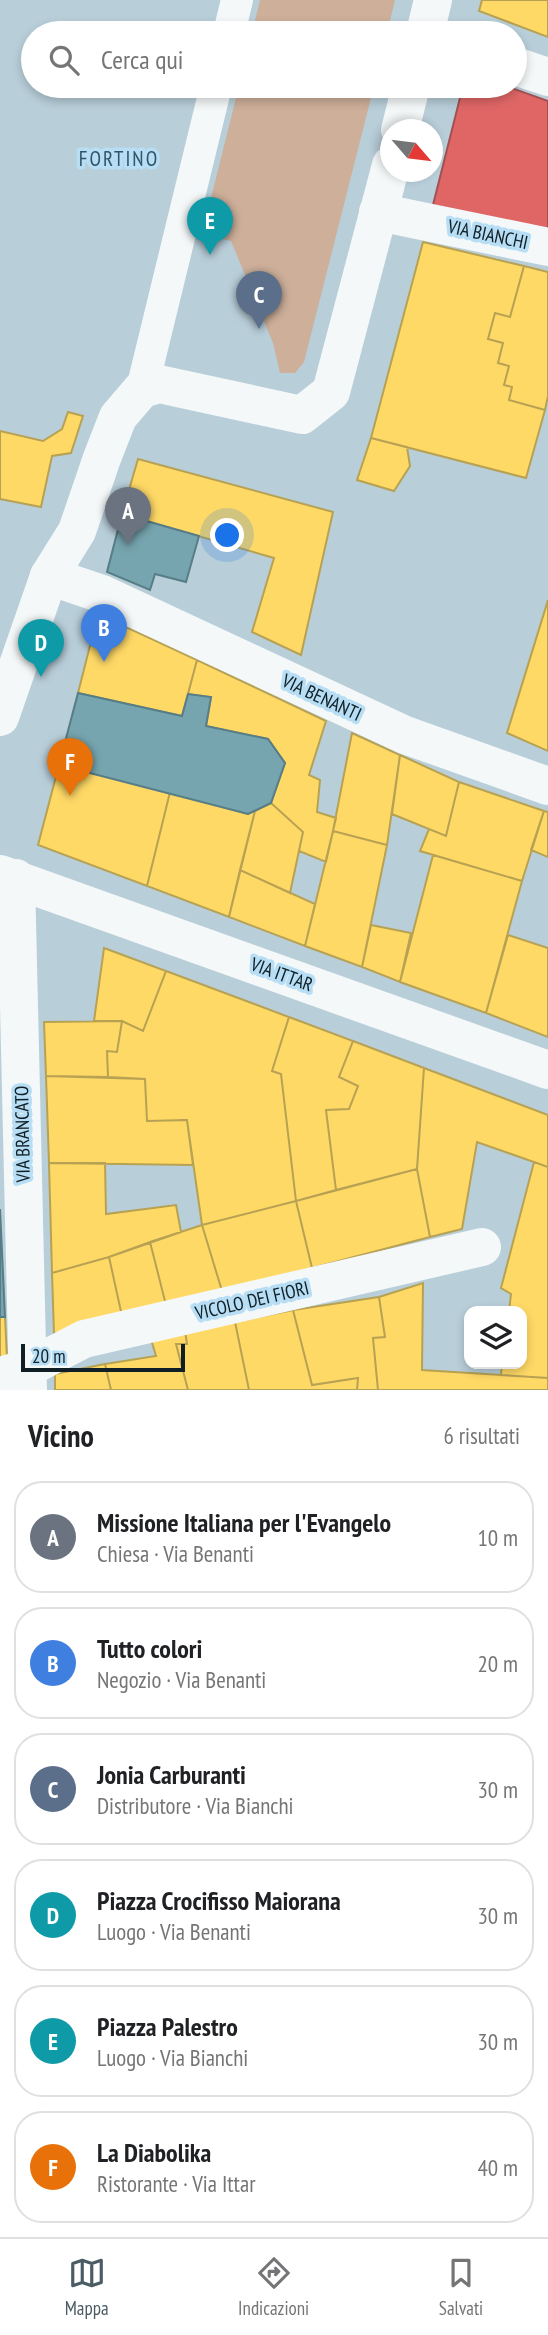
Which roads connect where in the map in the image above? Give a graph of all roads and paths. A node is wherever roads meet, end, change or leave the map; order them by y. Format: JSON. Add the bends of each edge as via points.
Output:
{"nodes":[{"id":1,"x":237,"y":0,"type":"edge"},
{"id":2,"x":433,"y":0,"type":"edge"},
{"id":3,"x":232,"y":21,"type":"edge"},
{"id":4,"x":428,"y":21,"type":"edge"},
{"id":5,"x":527,"y":70,"type":"edge"},
{"id":6,"x":548,"y":77,"type":"edge"},
{"id":7,"x":213,"y":98,"type":"edge"},
{"id":8,"x":408,"y":98,"type":"edge"},
{"id":9,"x":403,"y":119,"type":"edge"},
{"id":10,"x":386,"y":182,"type":"edge"},
{"id":11,"x":378,"y":212,"type":"junction"},
{"id":12,"x":548,"y":247,"type":"edge"},
{"id":13,"x":142,"y":389,"type":"junction"},
{"id":14,"x":49,"y":576,"type":"junction"},
{"id":15,"x":0,"y":717,"type":"edge"},
{"id":16,"x":548,"y":786,"type":"edge"},
{"id":17,"x":8,"y":876,"type":"edge"},
{"id":18,"x":548,"y":1070,"type":"edge"},
{"id":19,"x":482,"y":1247,"type":"dead end"},
{"id":20,"x":19,"y":1378,"type":"edge"}],
"edges":[{"from":1,"to":3,"type":"street"},
{"from":2,"to":4,"type":"street"},
{"from":5,"to":6,"type":"street"},
{"from":7,"to":13,"type":"street"},
{"from":8,"to":9,"type":"street"},
{"from":10,"to":11,"type":"street"},
{"from":11,"to":12,"type":"street","name":"VIA BIANCHI"},
{"from":11,"to":13,"type":"street","via":[[331,392],[302,415],[159,384]]},
{"from":13,"to":14,"type":"street","via":[[118,417],[77,531]]},
{"from":14,"to":15,"type":"street"},
{"from":14,"to":16,"type":"street","name":"VIA BENANTI","via":[[102,594],[405,735]]},
{"from":17,"to":18,"type":"street","name":"VIA ITTAR"},
{"from":17,"to":20,"type":"street","name":"VIA BRANCATO"},
{"from":19,"to":20,"type":"street","name":"VICOLO DEI FIORI","via":[[84,1339]]}]}
